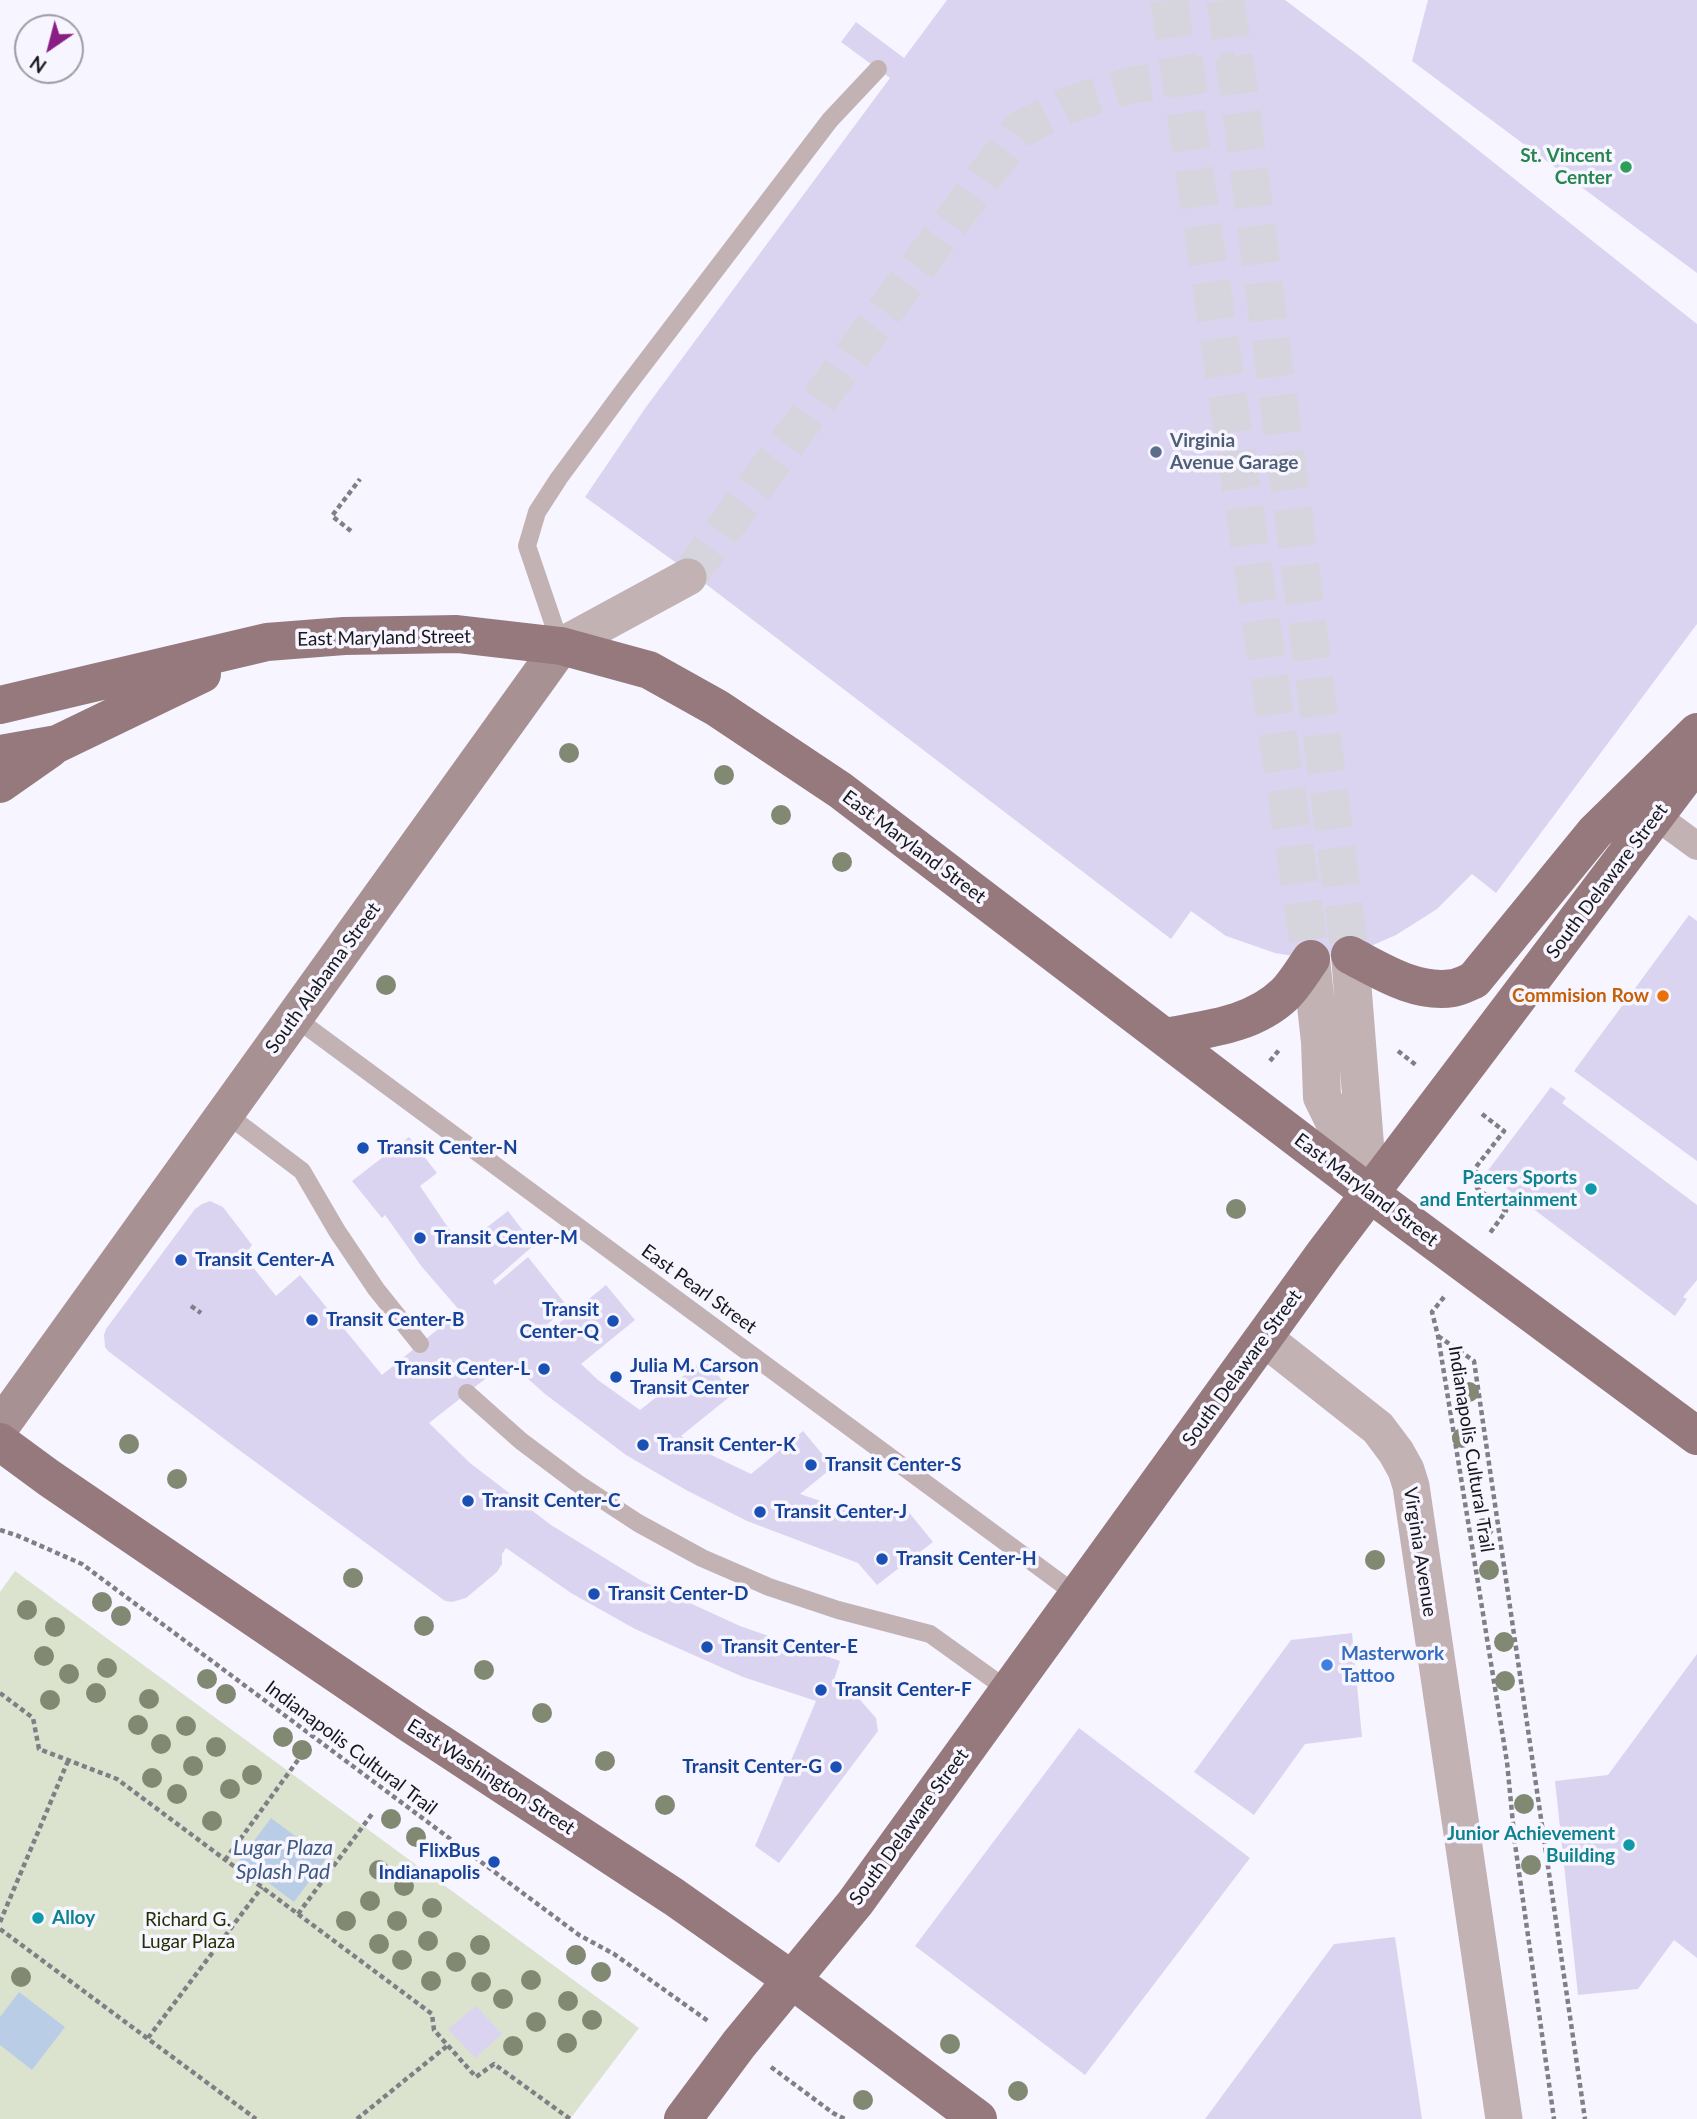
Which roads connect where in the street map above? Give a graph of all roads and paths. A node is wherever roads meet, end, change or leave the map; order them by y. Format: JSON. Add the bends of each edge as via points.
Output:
{"nodes":[{"id":1,"x":878,"y":69,"type":"dead end"},
{"id":2,"x":360,"y":479,"type":"dead end"},
{"id":3,"x":351,"y":531,"type":"dead end"},
{"id":4,"x":688,"y":578,"type":"tunnel mouth"},
{"id":5,"x":588,"y":609,"type":"dead end"},
{"id":6,"x":267,"y":642,"type":"junction"},
{"id":7,"x":561,"y":646,"type":"junction"},
{"id":8,"x":0,"y":705,"type":"edge"},
{"id":9,"x":57,"y":744,"type":"junction"},
{"id":10,"x":0,"y":754,"type":"edge"},
{"id":11,"x":1696,"y":757,"type":"edge"},
{"id":12,"x":0,"y":784,"type":"edge"},
{"id":13,"x":1656,"y":816,"type":"junction"},
{"id":14,"x":1697,"y":846,"type":"edge"},
{"id":15,"x":1350,"y":955,"type":"joint"},
{"id":16,"x":1311,"y":959,"type":"joint"},
{"id":17,"x":294,"y":1017,"type":"junction"},
{"id":18,"x":1165,"y":1038,"type":"junction"},
{"id":19,"x":1397,"y":1050,"type":"dead end"},
{"id":20,"x":1414,"y":1063,"type":"dead end"},
{"id":21,"x":225,"y":1113,"type":"junction"},
{"id":22,"x":1487,"y":1118,"type":"dead end"},
{"id":23,"x":1369,"y":1193,"type":"junction"},
{"id":24,"x":1493,"y":1228,"type":"dead end"},
{"id":25,"x":191,"y":1306,"type":"dead end"},
{"id":26,"x":201,"y":1313,"type":"dead end"},
{"id":27,"x":1264,"y":1338,"type":"junction"},
{"id":28,"x":420,"y":1343,"type":"dead end"},
{"id":29,"x":467,"y":1392,"type":"dead end"},
{"id":30,"x":0,"y":1427,"type":"edge"},
{"id":31,"x":1697,"y":1436,"type":"edge"},
{"id":32,"x":0,"y":1442,"type":"edge"},
{"id":33,"x":0,"y":1530,"type":"edge"},
{"id":34,"x":1077,"y":1595,"type":"junction"},
{"id":35,"x":1008,"y":1690,"type":"junction"},
{"id":36,"x":0,"y":1693,"type":"edge"},
{"id":37,"x":298,"y":1760,"type":"dead end"},
{"id":38,"x":68,"y":1761,"type":"junction"},
{"id":39,"x":372,"y":1814,"type":"dead end"},
{"id":40,"x":225,"y":1860,"type":"junction"},
{"id":41,"x":262,"y":1887,"type":"junction"},
{"id":42,"x":298,"y":1914,"type":"junction"},
{"id":43,"x":0,"y":1922,"type":"edge"},
{"id":44,"x":0,"y":1929,"type":"edge"},
{"id":45,"x":792,"y":1980,"type":"junction"},
{"id":46,"x":678,"y":2000,"type":"dead end"},
{"id":47,"x":148,"y":2038,"type":"junction"},
{"id":48,"x":447,"y":2046,"type":"junction"},
{"id":49,"x":777,"y":2071,"type":"dead end"},
{"id":50,"x":256,"y":2119,"type":"edge"},
{"id":51,"x":357,"y":2119,"type":"edge"},
{"id":52,"x":570,"y":2119,"type":"edge"},
{"id":53,"x":682,"y":2119,"type":"edge"},
{"id":54,"x":845,"y":2119,"type":"edge"},
{"id":55,"x":978,"y":2119,"type":"edge"},
{"id":56,"x":1504,"y":2119,"type":"edge"},
{"id":57,"x":1554,"y":2119,"type":"edge"},
{"id":58,"x":1585,"y":2119,"type":"edge"}],
"edges":[{"from":1,"to":7,"type":"lane","via":[[830,120],[537,512],[527,546]]},
{"from":2,"to":3,"type":"path","via":[[332,516]]},
{"from":4,"to":7,"type":"street","name":"South Alabama Street"},
{"from":5,"to":7,"type":"lane"},
{"from":6,"to":7,"type":"main road","name":"East Maryland Street","via":[[457,634]]},
{"from":6,"to":8,"type":"main road","name":"East Maryland Street"},
{"from":6,"to":9,"type":"main road"},
{"from":7,"to":17,"type":"main road","name":"South Alabama Street"},
{"from":7,"to":18,"type":"main road","name":"East Maryland Street","via":[[649,670],[718,708],[840,790]]},
{"from":9,"to":10,"type":"main road"},
{"from":9,"to":12,"type":"main road"},
{"from":11,"to":13,"type":"main road","name":"South Delaware Street"},
{"from":11,"to":15,"type":"main road","via":[[1595,832],[1474,980],[1454,988],[1412,984]]},
{"from":13,"to":14,"type":"street"},
{"from":13,"to":23,"type":"main road","name":"South Delaware Street"},
{"from":15,"to":23,"type":"street"},
{"from":16,"to":18,"type":"main road","via":[[1284,995],[1257,1014]]},
{"from":16,"to":23,"type":"street","via":[[1322,1097]]},
{"from":17,"to":21,"type":"main road","name":"South Alabama Street"},
{"from":17,"to":34,"type":"lane","name":"East Pearl Street"},
{"from":18,"to":23,"type":"main road","name":"East Maryland Street"},
{"from":19,"to":20,"type":"path"},
{"from":21,"to":28,"type":"lane","via":[[302,1171],[337,1231]]},
{"from":21,"to":30,"type":"main road","name":"South Alabama Street"},
{"from":22,"to":24,"type":"path","via":[[1504,1131],[1476,1167],[1477,1188],[1506,1211]]},
{"from":23,"to":27,"type":"main road","name":"South Delaware Street"},
{"from":23,"to":31,"type":"main road","name":"East Maryland Street"},
{"from":25,"to":26,"type":"path"},
{"from":27,"to":34,"type":"main road","name":"South Delaware Street"},
{"from":27,"to":56,"type":"street","name":"Virginia Avenue","via":[[1378,1428],[1406,1470]]},
{"from":29,"to":35,"type":"lane","via":[[521,1441],[638,1523],[769,1587],[930,1634]]},
{"from":32,"to":45,"type":"main road","name":"East Washington Street"},
{"from":33,"to":46,"type":"path","name":"Indianapolis Cultural Trail","via":[[82,1564],[579,1935]]},
{"from":34,"to":35,"type":"main road","name":"South Delaware Street"},
{"from":35,"to":45,"type":"main road","name":"South Delaware Street","via":[[855,1903]]},
{"from":36,"to":38,"type":"path","via":[[33,1718],[39,1749]]},
{"from":37,"to":40,"type":"path"},
{"from":38,"to":40,"type":"path","via":[[117,1779]]},
{"from":38,"to":43,"type":"path"},
{"from":39,"to":42,"type":"path"},
{"from":40,"to":41,"type":"path"},
{"from":41,"to":42,"type":"path"},
{"from":41,"to":47,"type":"path"},
{"from":42,"to":48,"type":"path","via":[[432,2014],[434,2030]]},
{"from":44,"to":47,"type":"path"},
{"from":45,"to":53,"type":"main road","name":"South Delaware Street"},
{"from":45,"to":55,"type":"main road","name":"East Washington Street"},
{"from":47,"to":50,"type":"path"},
{"from":48,"to":51,"type":"path"},
{"from":48,"to":52,"type":"path","via":[[476,2077],[494,2064]]},
{"from":49,"to":54,"type":"path"},
{"from":57,"to":58,"type":"path","name":"Indianapolis Cultural Trail","via":[[1507,1762],[1438,1336],[1474,1361]]}]}
